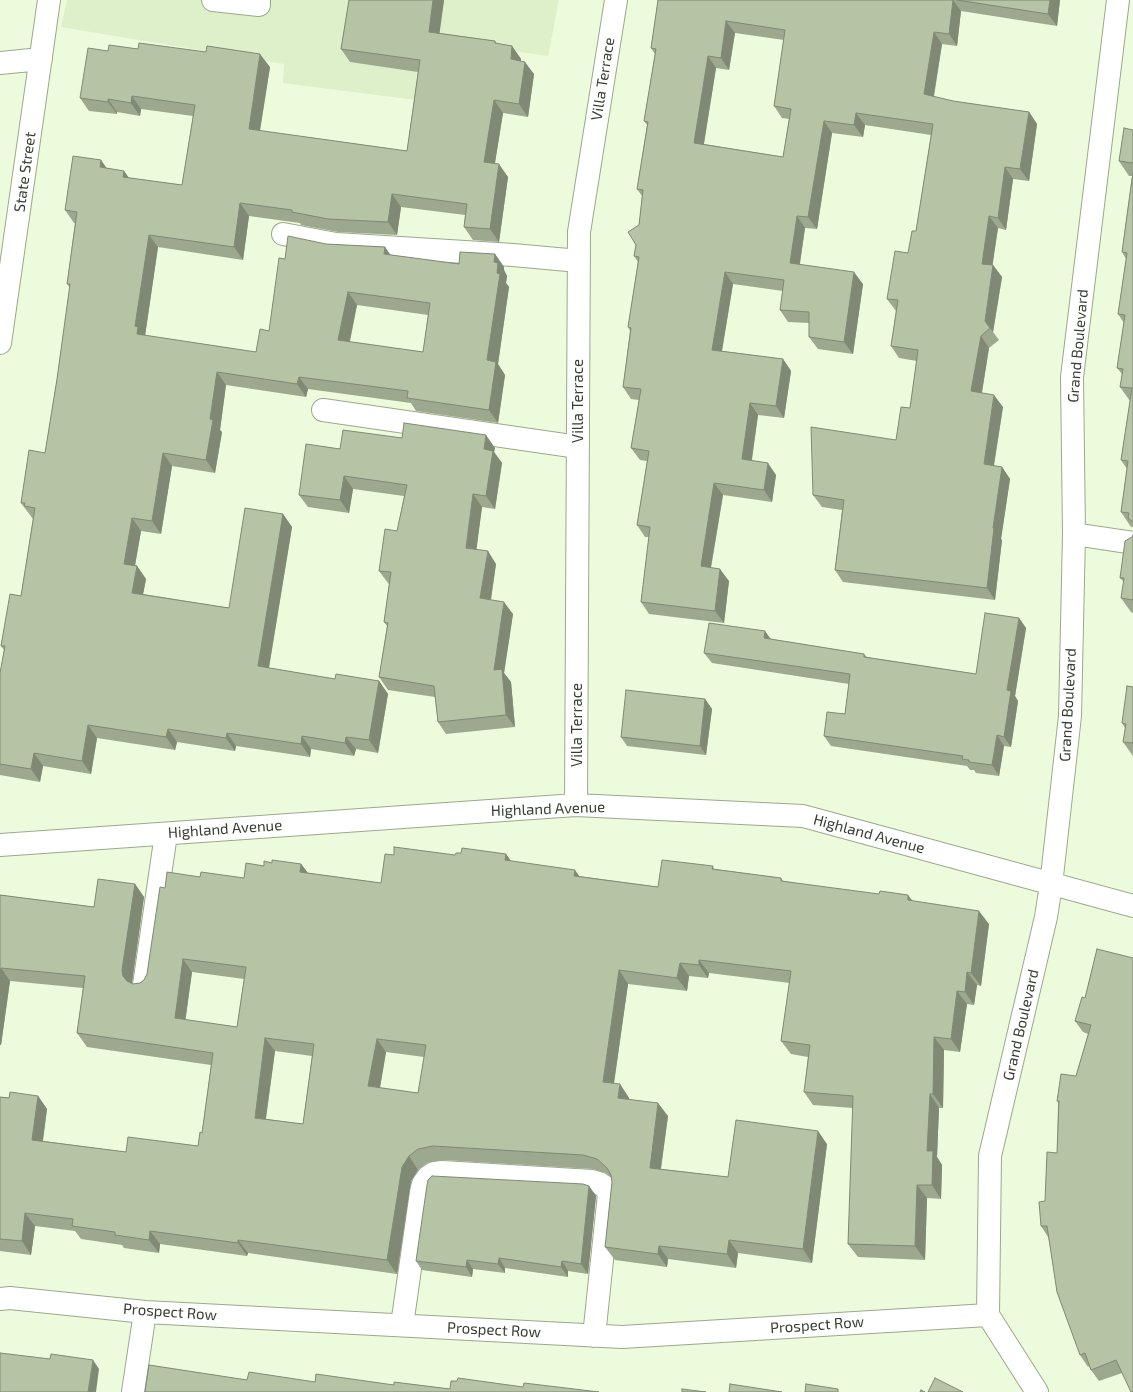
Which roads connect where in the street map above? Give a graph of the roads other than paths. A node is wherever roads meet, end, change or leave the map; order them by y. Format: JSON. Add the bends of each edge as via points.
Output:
{"nodes":[{"id":1,"x":49,"y":0,"type":"edge"},
{"id":2,"x":213,"y":0,"type":"edge"},
{"id":3,"x":259,"y":0,"type":"edge"},
{"id":4,"x":616,"y":0,"type":"edge"},
{"id":5,"x":1118,"y":0,"type":"edge"},
{"id":6,"x":41,"y":59,"type":"junction"},
{"id":7,"x":0,"y":63,"type":"edge"},
{"id":8,"x":283,"y":234,"type":"dead end"},
{"id":9,"x":579,"y":261,"type":"junction"},
{"id":10,"x":0,"y":340,"type":"edge"},
{"id":11,"x":0,"y":344,"type":"edge"},
{"id":12,"x":323,"y":410,"type":"dead end"},
{"id":13,"x":578,"y":447,"type":"junction"},
{"id":14,"x":1074,"y":534,"type":"junction"},
{"id":15,"x":1133,"y":543,"type":"edge"},
{"id":16,"x":576,"y":805,"type":"junction"},
{"id":17,"x":166,"y":834,"type":"junction"},
{"id":18,"x":0,"y":845,"type":"edge"},
{"id":19,"x":1051,"y":885,"type":"junction"},
{"id":20,"x":1133,"y":906,"type":"edge"},
{"id":21,"x":144,"y":985,"type":"edge"},
{"id":22,"x":0,"y":1299,"type":"edge"},
{"id":23,"x":145,"y":1312,"type":"junction"},
{"id":24,"x":988,"y":1314,"type":"junction"},
{"id":25,"x":402,"y":1325,"type":"junction"},
{"id":26,"x":594,"y":1336,"type":"junction"},
{"id":27,"x":133,"y":1392,"type":"edge"},
{"id":28,"x":1037,"y":1392,"type":"edge"}],
"edges":[{"from":1,"to":6,"type":"street","name":"State Street"},
{"from":2,"to":3,"type":"street","via":[[259,5]]},
{"from":4,"to":9,"type":"street","name":"Villa Terrace","via":[[579,232]]},
{"from":5,"to":14,"type":"street","name":"Grand Boulevard","via":[[1072,377]]},
{"from":6,"to":7,"type":"street"},
{"from":6,"to":10,"type":"street","name":"State Street"},
{"from":8,"to":9,"type":"street","via":[[336,244]]},
{"from":9,"to":13,"type":"street","name":"Villa Terrace"},
{"from":10,"to":11,"type":"street","name":"State Street"},
{"from":12,"to":13,"type":"street"},
{"from":13,"to":16,"type":"street","name":"Villa Terrace"},
{"from":14,"to":15,"type":"street"},
{"from":14,"to":19,"type":"street","name":"Grand Boulevard","via":[[1070,716]]},
{"from":16,"to":17,"type":"street","name":"Highland Avenue"},
{"from":16,"to":19,"type":"street","name":"Highland Avenue","via":[[803,816]]},
{"from":17,"to":18,"type":"street","name":"Highland Avenue"},
{"from":17,"to":21,"type":"street"},
{"from":19,"to":20,"type":"street","name":"Highland Avenue"},
{"from":19,"to":24,"type":"street","name":"Grand Boulevard","via":[[1046,917],[990,1156]]},
{"from":22,"to":23,"type":"street","name":"Prospect Row"},
{"from":23,"to":25,"type":"street","name":"Prospect Row"},
{"from":23,"to":27,"type":"street"},
{"from":24,"to":26,"type":"street","name":"Prospect Row","via":[[622,1337]]},
{"from":24,"to":28,"type":"street"},
{"from":25,"to":26,"type":"street","name":"Prospect Row"},
{"from":25,"to":26,"type":"street","via":[[421,1192],[428,1178],[434,1173],[442,1172],[592,1181],[605,1187],[609,1194]]}]}
